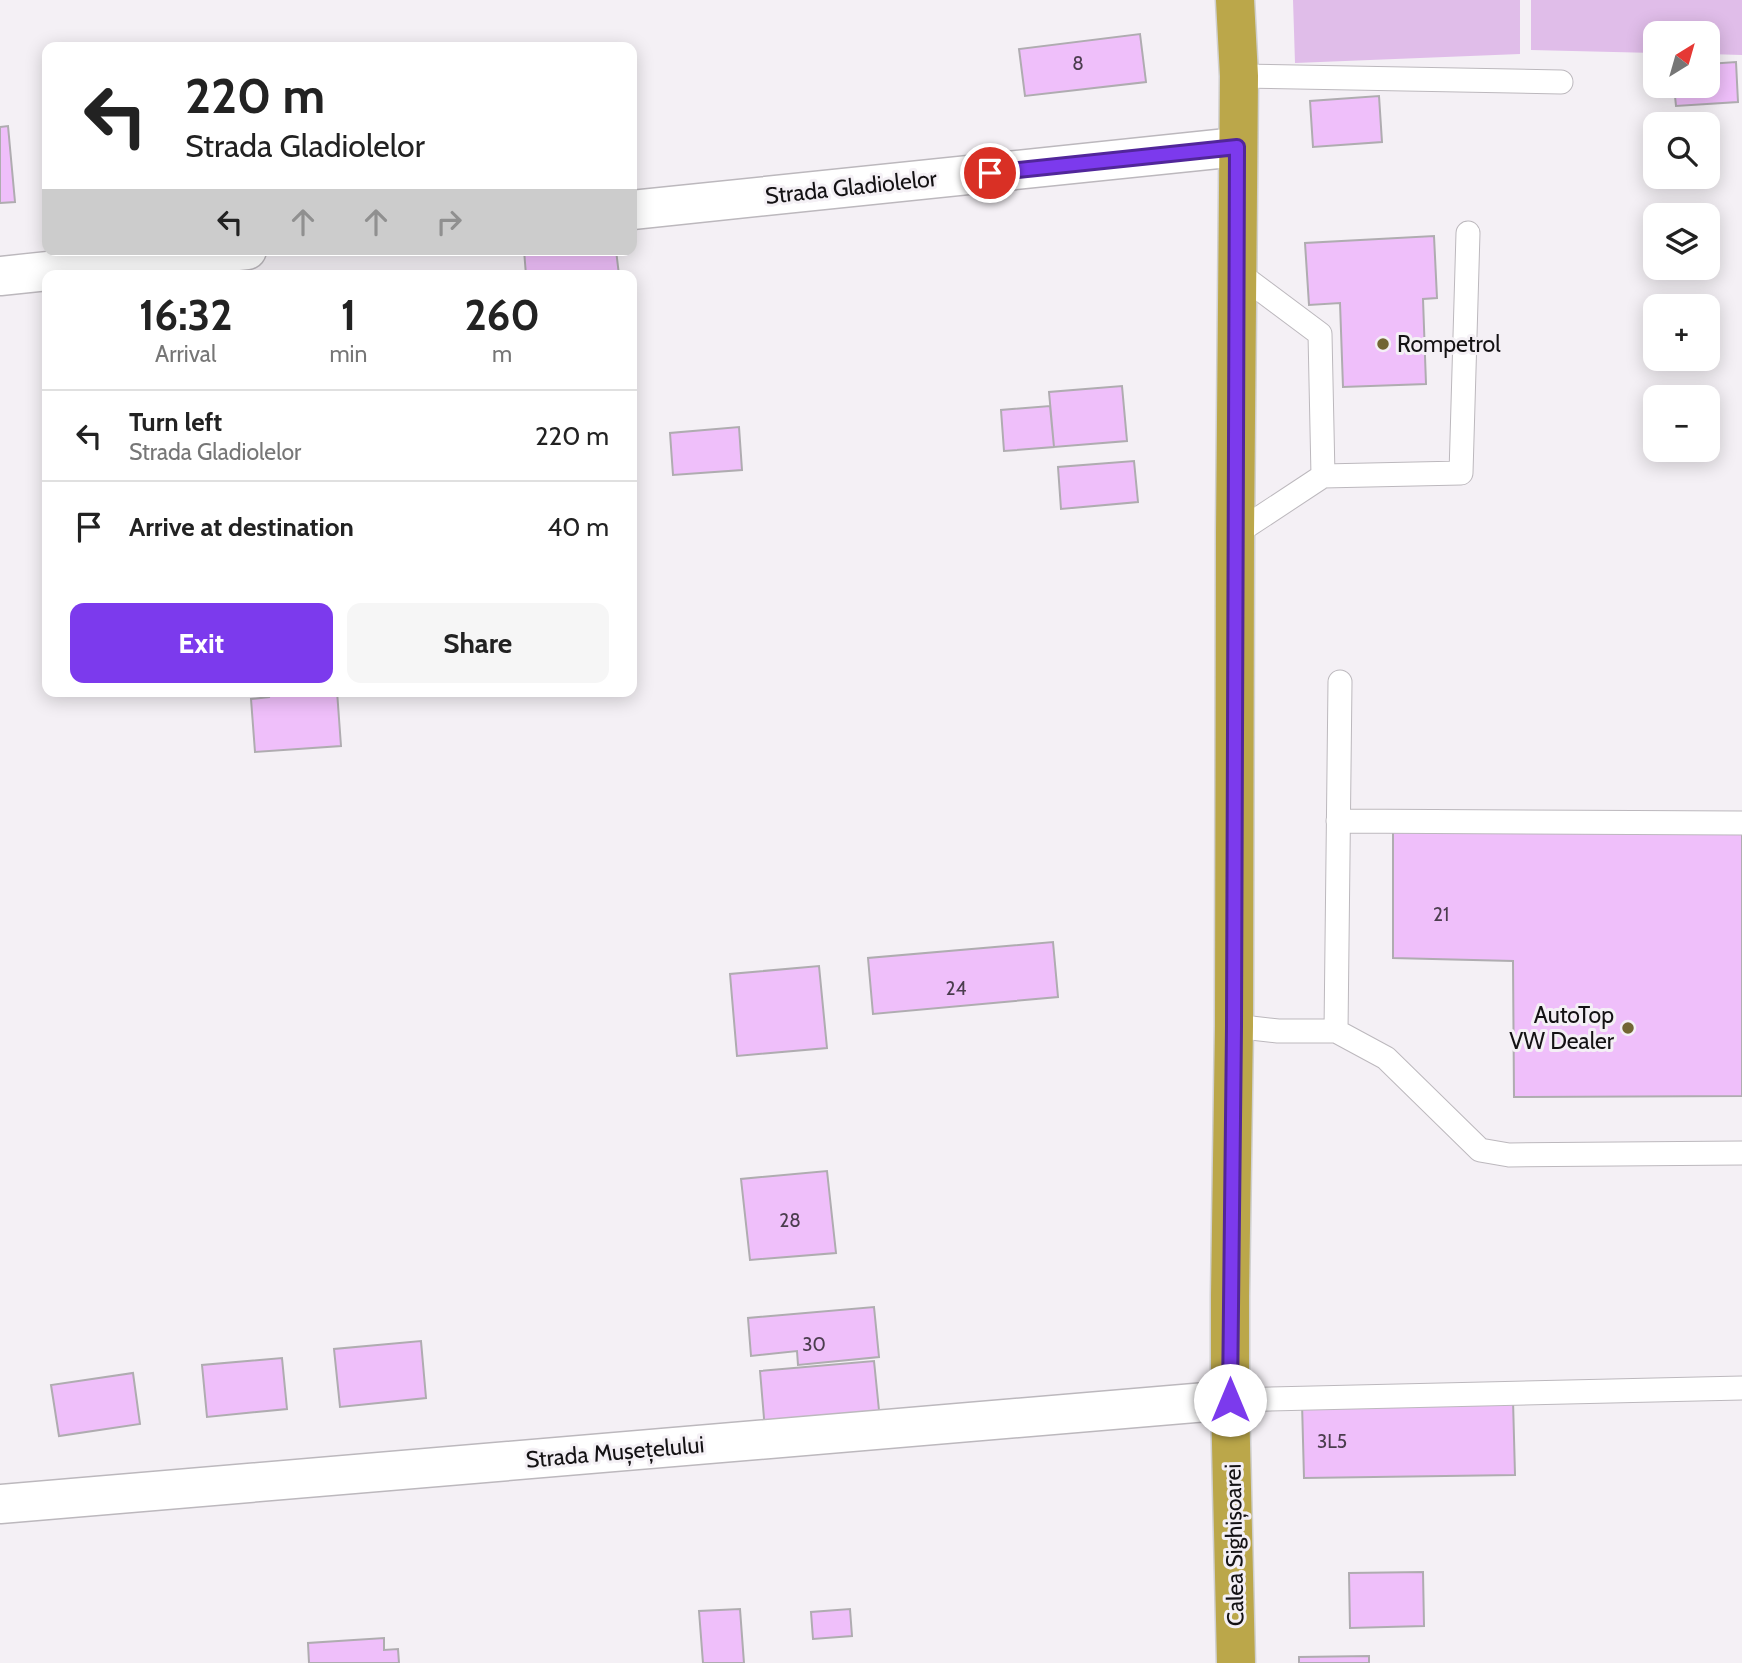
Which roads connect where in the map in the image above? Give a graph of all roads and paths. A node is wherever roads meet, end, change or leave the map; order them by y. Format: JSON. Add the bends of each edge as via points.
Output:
{"nodes":[{"id":1,"x":1234,"y":0,"type":"edge"},
{"id":2,"x":1238,"y":76,"type":"junction"},
{"id":3,"x":1562,"y":82,"type":"dead end"},
{"id":4,"x":1237,"y":147,"type":"junction"},
{"id":5,"x":637,"y":209,"type":"edge"},
{"id":6,"x":1468,"y":233,"type":"dead end"},
{"id":7,"x":190,"y":256,"type":"edge"},
{"id":8,"x":57,"y":270,"type":"edge"},
{"id":9,"x":42,"y":272,"type":"edge"},
{"id":10,"x":1237,"y":272,"type":"junction"},
{"id":11,"x":0,"y":276,"type":"edge"},
{"id":12,"x":1323,"y":476,"type":"junction"},
{"id":13,"x":1235,"y":534,"type":"junction"},
{"id":14,"x":1340,"y":682,"type":"dead end"},
{"id":15,"x":1338,"y":821,"type":"junction"},
{"id":16,"x":1742,"y":824,"type":"edge"},
{"id":17,"x":1234,"y":1026,"type":"junction"},
{"id":18,"x":1336,"y":1031,"type":"junction"},
{"id":19,"x":1742,"y":1153,"type":"edge"},
{"id":20,"x":1742,"y":1388,"type":"edge"},
{"id":21,"x":1230,"y":1400,"type":"junction"},
{"id":22,"x":0,"y":1504,"type":"edge"},
{"id":23,"x":1237,"y":1663,"type":"edge"}],
"edges":[{"from":1,"to":2,"type":"highway","name":"Calea Sighișoarei"},
{"from":2,"to":3,"type":"lane"},
{"from":2,"to":4,"type":"highway","name":"Calea Sighișoarei"},
{"from":4,"to":5,"type":"street","name":"Strada Gladiolelor"},
{"from":4,"to":10,"type":"highway","name":"Calea Sighișoarei"},
{"from":6,"to":12,"type":"lane","via":[[1461,474]]},
{"from":7,"to":8,"type":"street"},
{"from":9,"to":11,"type":"street"},
{"from":10,"to":12,"type":"lane","via":[[1320,334]]},
{"from":10,"to":13,"type":"highway","name":"Calea Sighișoarei"},
{"from":12,"to":13,"type":"lane"},
{"from":13,"to":17,"type":"highway","name":"Calea Sighișoarei"},
{"from":14,"to":15,"type":"lane"},
{"from":15,"to":16,"type":"lane"},
{"from":15,"to":18,"type":"lane"},
{"from":17,"to":18,"type":"lane"},
{"from":17,"to":21,"type":"highway","name":"Calea Sighișoarei"},
{"from":18,"to":19,"type":"lane","via":[[1386,1058],[1480,1150],[1509,1155]]},
{"from":20,"to":21,"type":"lane"},
{"from":21,"to":22,"type":"street","name":"Strada Mușețelului"},
{"from":21,"to":23,"type":"highway","name":"Calea Sighișoarei"}]}
